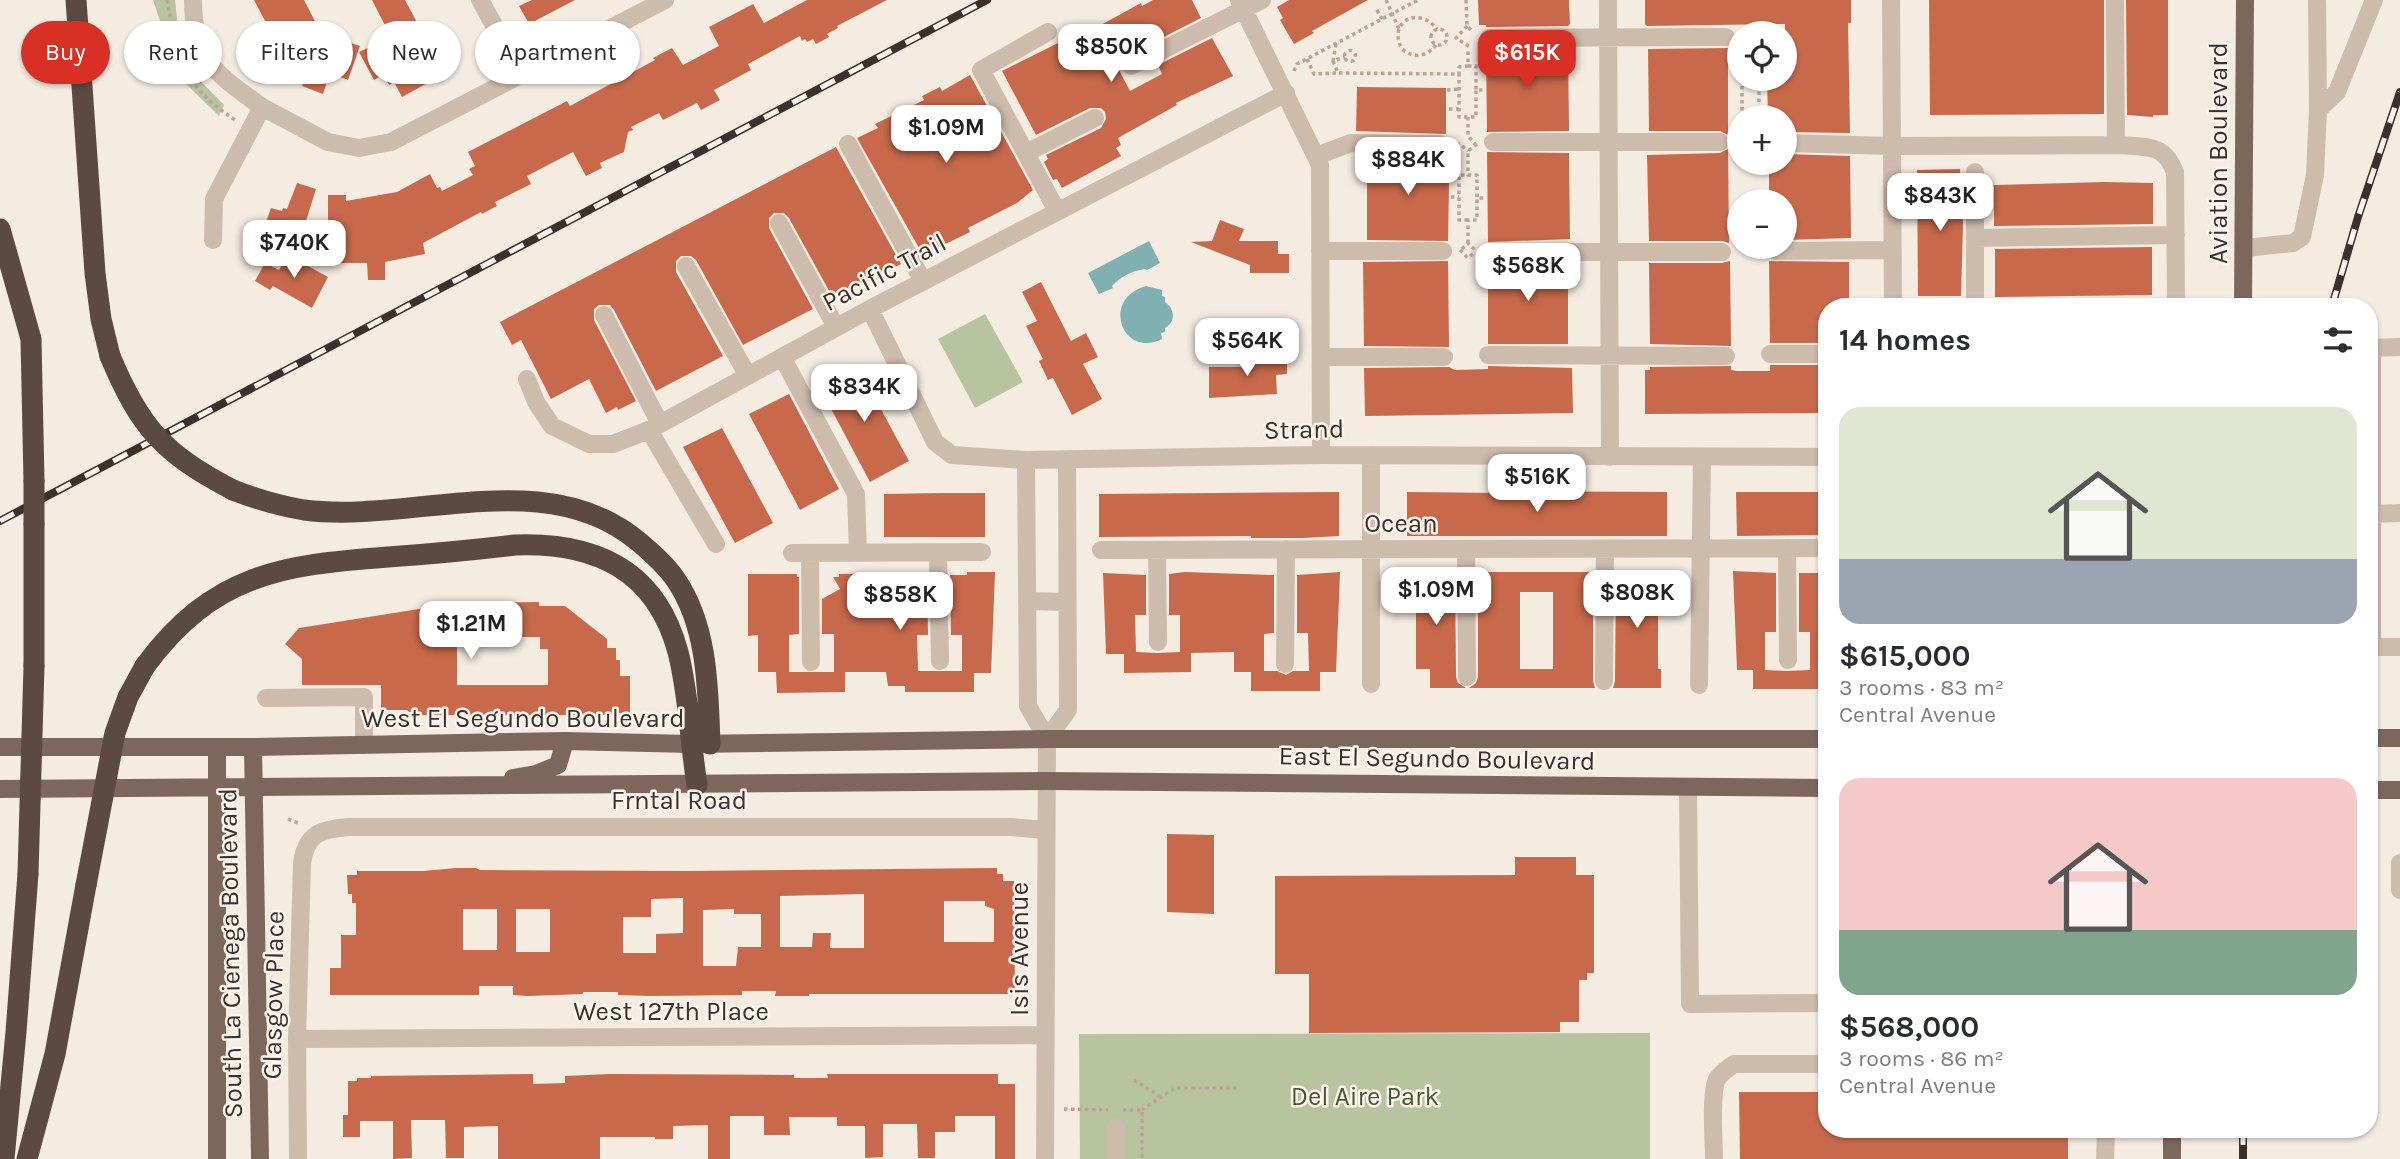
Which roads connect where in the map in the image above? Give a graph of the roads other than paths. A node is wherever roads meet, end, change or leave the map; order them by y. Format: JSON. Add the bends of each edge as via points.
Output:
{"nodes":[{"id":1,"x":76,"y":0,"type":"edge"},
{"id":2,"x":193,"y":0,"type":"edge"},
{"id":3,"x":480,"y":0,"type":"edge"},
{"id":4,"x":665,"y":0,"type":"edge"},
{"id":5,"x":1262,"y":0,"type":"edge"},
{"id":6,"x":1608,"y":0,"type":"edge"},
{"id":7,"x":1891,"y":0,"type":"edge"},
{"id":8,"x":2115,"y":0,"type":"edge"},
{"id":9,"x":2245,"y":0,"type":"edge"},
{"id":10,"x":2317,"y":0,"type":"edge"},
{"id":11,"x":2374,"y":0,"type":"edge"},
{"id":12,"x":1241,"y":5,"type":"edge"},
{"id":13,"x":492,"y":21,"type":"edge"},
{"id":14,"x":624,"y":21,"type":"edge"},
{"id":15,"x":1048,"y":32,"type":"dead end"},
{"id":16,"x":1484,"y":37,"type":"road end"},
{"id":17,"x":1608,"y":37,"type":"junction"},
{"id":18,"x":1726,"y":37,"type":"dead end"},
{"id":19,"x":1131,"y":66,"type":"dead end"},
{"id":20,"x":502,"y":84,"type":"edge"},
{"id":21,"x":1286,"y":93,"type":"junction"},
{"id":22,"x":262,"y":107,"type":"junction"},
{"id":23,"x":2318,"y":110,"type":"junction"},
{"id":24,"x":1095,"y":118,"type":"dead end"},
{"id":25,"x":1720,"y":142,"type":"dead end"},
{"id":26,"x":1484,"y":143,"type":"road end"},
{"id":27,"x":1609,"y":143,"type":"junction"},
{"id":28,"x":848,"y":144,"type":"dead end"},
{"id":29,"x":1440,"y":144,"type":"dead end"},
{"id":30,"x":1797,"y":144,"type":"edge"},
{"id":31,"x":2116,"y":145,"type":"junction"},
{"id":32,"x":1892,"y":146,"type":"junction"},
{"id":33,"x":1026,"y":153,"type":"junction"},
{"id":34,"x":1316,"y":156,"type":"junction"},
{"id":35,"x":1975,"y":172,"type":"dead end"},
{"id":36,"x":1057,"y":211,"type":"junction"},
{"id":37,"x":779,"y":223,"type":"dead end"},
{"id":38,"x":0,"y":229,"type":"edge"},
{"id":39,"x":2176,"y":235,"type":"junction"},
{"id":40,"x":1975,"y":238,"type":"junction"},
{"id":41,"x":212,"y":240,"type":"dead end"},
{"id":42,"x":2245,"y":248,"type":"junction"},
{"id":43,"x":1452,"y":250,"type":"road end"},
{"id":44,"x":1892,"y":250,"type":"junction"},
{"id":45,"x":1320,"y":251,"type":"junction"},
{"id":46,"x":1797,"y":251,"type":"edge"},
{"id":47,"x":1494,"y":252,"type":"road end"},
{"id":48,"x":1609,"y":252,"type":"junction"},
{"id":49,"x":1722,"y":252,"type":"dead end"},
{"id":50,"x":687,"y":265,"type":"dead end"},
{"id":51,"x":923,"y":281,"type":"junction"},
{"id":52,"x":1893,"y":298,"type":"edge"},
{"id":53,"x":1975,"y":298,"type":"edge"},
{"id":54,"x":2176,"y":298,"type":"edge"},
{"id":55,"x":2243,"y":298,"type":"edge"},
{"id":56,"x":870,"y":309,"type":"junction"},
{"id":57,"x":604,"y":315,"type":"dead end"},
{"id":58,"x":836,"y":327,"type":"junction"},
{"id":59,"x":2400,"y":347,"type":"edge"},
{"id":60,"x":2378,"y":348,"type":"edge"},
{"id":61,"x":1770,"y":354,"type":"dead end"},
{"id":62,"x":1818,"y":354,"type":"edge"},
{"id":63,"x":1488,"y":355,"type":"dead end"},
{"id":64,"x":1609,"y":356,"type":"junction"},
{"id":65,"x":1726,"y":356,"type":"dead end"},
{"id":66,"x":782,"y":357,"type":"junction"},
{"id":67,"x":1321,"y":357,"type":"junction"},
{"id":68,"x":1444,"y":357,"type":"dead end"},
{"id":69,"x":748,"y":376,"type":"junction"},
{"id":70,"x":527,"y":379,"type":"dead end"},
{"id":71,"x":655,"y":427,"type":"junction"},
{"id":72,"x":1321,"y":455,"type":"junction"},
{"id":73,"x":1371,"y":455,"type":"junction"},
{"id":74,"x":1610,"y":457,"type":"junction"},
{"id":75,"x":1702,"y":457,"type":"junction"},
{"id":76,"x":1818,"y":457,"type":"edge"},
{"id":77,"x":1026,"y":460,"type":"junction"},
{"id":78,"x":1067,"y":460,"type":"junction"},
{"id":79,"x":2378,"y":513,"type":"edge"},
{"id":80,"x":2400,"y":513,"type":"edge"},
{"id":81,"x":716,"y":544,"type":"dead end"},
{"id":82,"x":1701,"y":548,"type":"junction"},
{"id":83,"x":1787,"y":548,"type":"junction"},
{"id":84,"x":1818,"y":548,"type":"edge"},
{"id":85,"x":1286,"y":549,"type":"junction"},
{"id":86,"x":1371,"y":549,"type":"junction"},
{"id":87,"x":1466,"y":549,"type":"junction"},
{"id":88,"x":1605,"y":549,"type":"junction"},
{"id":89,"x":1101,"y":550,"type":"dead end"},
{"id":90,"x":1157,"y":550,"type":"junction"},
{"id":91,"x":938,"y":552,"type":"junction"},
{"id":92,"x":982,"y":552,"type":"dead end"},
{"id":93,"x":858,"y":553,"type":"junction"},
{"id":94,"x":1027,"y":601,"type":"junction"},
{"id":95,"x":1067,"y":601,"type":"junction"},
{"id":96,"x":1158,"y":642,"type":"dead end"},
{"id":97,"x":2378,"y":647,"type":"edge"},
{"id":98,"x":2400,"y":647,"type":"edge"},
{"id":99,"x":1788,"y":660,"type":"dead end"},
{"id":100,"x":940,"y":661,"type":"dead end"},
{"id":101,"x":811,"y":662,"type":"dead end"},
{"id":102,"x":1285,"y":664,"type":"dead end"},
{"id":103,"x":1467,"y":677,"type":"dead end"},
{"id":104,"x":1604,"y":681,"type":"dead end"},
{"id":105,"x":1371,"y":684,"type":"dead end"},
{"id":106,"x":1699,"y":685,"type":"dead end"},
{"id":107,"x":266,"y":698,"type":"dead end"},
{"id":108,"x":2378,"y":738,"type":"edge"},
{"id":109,"x":2400,"y":738,"type":"edge"},
{"id":110,"x":1818,"y":739,"type":"edge"},
{"id":111,"x":1047,"y":740,"type":"junction"},
{"id":112,"x":565,"y":741,"type":"junction"},
{"id":113,"x":700,"y":744,"type":"junction"},
{"id":114,"x":364,"y":745,"type":"junction"},
{"id":115,"x":0,"y":747,"type":"edge"},
{"id":116,"x":218,"y":747,"type":"junction"},
{"id":117,"x":253,"y":747,"type":"junction"},
{"id":118,"x":1047,"y":781,"type":"junction"},
{"id":119,"x":697,"y":785,"type":"junction"},
{"id":120,"x":461,"y":786,"type":"junction"},
{"id":121,"x":218,"y":787,"type":"junction"},
{"id":122,"x":253,"y":787,"type":"junction"},
{"id":123,"x":1688,"y":787,"type":"junction"},
{"id":124,"x":1818,"y":788,"type":"edge"},
{"id":125,"x":0,"y":789,"type":"edge"},
{"id":126,"x":2378,"y":790,"type":"edge"},
{"id":127,"x":2400,"y":790,"type":"edge"},
{"id":128,"x":1045,"y":830,"type":"junction"},
{"id":129,"x":314,"y":835,"type":"joint"},
{"id":130,"x":2400,"y":863,"type":"edge"},
{"id":131,"x":2400,"y":890,"type":"edge"},
{"id":132,"x":1818,"y":1003,"type":"edge"},
{"id":133,"x":1045,"y":1035,"type":"junction"},
{"id":134,"x":297,"y":1039,"type":"junction"},
{"id":135,"x":1818,"y":1064,"type":"edge"},
{"id":136,"x":1116,"y":1128,"type":"dead end"},
{"id":137,"x":2106,"y":1138,"type":"edge"},
{"id":138,"x":2172,"y":1138,"type":"edge"},
{"id":139,"x":4,"y":1159,"type":"edge"},
{"id":140,"x":27,"y":1159,"type":"edge"},
{"id":141,"x":217,"y":1159,"type":"edge"},
{"id":142,"x":260,"y":1159,"type":"edge"},
{"id":143,"x":298,"y":1159,"type":"edge"},
{"id":144,"x":1045,"y":1159,"type":"edge"},
{"id":145,"x":1116,"y":1159,"type":"edge"},
{"id":146,"x":1714,"y":1159,"type":"edge"},
{"id":147,"x":2105,"y":1159,"type":"edge"},
{"id":148,"x":2172,"y":1159,"type":"edge"}],
"edges":[{"from":1,"to":113,"type":"highway","bridge":true,"via":[[101,318],[110,356],[142,421],[196,471],[278,505],[343,511],[548,502],[608,520],[655,556],[677,580],[691,610],[705,659]]},
{"from":2,"to":22,"type":"street","via":[[207,62]]},
{"from":3,"to":13,"type":"street"},
{"from":4,"to":14,"type":"street"},
{"from":5,"to":12,"type":"street"},
{"from":6,"to":17,"type":"street"},
{"from":7,"to":32,"type":"street"},
{"from":8,"to":31,"type":"street"},
{"from":9,"to":42,"type":"main road","name":"Aviation Boulevard"},
{"from":10,"to":23,"type":"street"},
{"from":11,"to":23,"type":"street","via":[[2336,92]]},
{"from":12,"to":19,"type":"street"},
{"from":12,"to":21,"type":"street"},
{"from":15,"to":33,"type":"street","via":[[981,70]]},
{"from":16,"to":17,"type":"street"},
{"from":17,"to":18,"type":"street"},
{"from":17,"to":27,"type":"street"},
{"from":20,"to":22,"type":"street","via":[[391,142],[359,148],[328,142]]},
{"from":21,"to":34,"type":"street"},
{"from":21,"to":36,"type":"street","name":"Pacific Trail"},
{"from":22,"to":41,"type":"street","via":[[214,198]]},
{"from":23,"to":42,"type":"street","via":[[2315,175],[2302,237],[2293,243]]},
{"from":24,"to":33,"type":"street"},
{"from":25,"to":27,"type":"street"},
{"from":26,"to":27,"type":"street"},
{"from":27,"to":48,"type":"street"},
{"from":28,"to":51,"type":"street"},
{"from":29,"to":34,"type":"street","via":[[1351,143]]},
{"from":30,"to":32,"type":"street"},
{"from":31,"to":32,"type":"street"},
{"from":31,"to":39,"type":"street","via":[[2155,148],[2169,157],[2175,172]]},
{"from":32,"to":44,"type":"street"},
{"from":33,"to":36,"type":"street"},
{"from":34,"to":45,"type":"street","via":[[1320,165]]},
{"from":35,"to":40,"type":"street"},
{"from":36,"to":51,"type":"street","name":"Pacific Trail"},
{"from":37,"to":58,"type":"street"},
{"from":38,"to":139,"type":"highway","bridge":true,"via":[[31,339],[34,481],[27,874]]},
{"from":39,"to":40,"type":"street"},
{"from":39,"to":54,"type":"street"},
{"from":40,"to":53,"type":"street"},
{"from":42,"to":55,"type":"main road","name":"Aviation Boulevard"},
{"from":43,"to":45,"type":"street"},
{"from":44,"to":46,"type":"street"},
{"from":44,"to":52,"type":"street"},
{"from":45,"to":67,"type":"street"},
{"from":47,"to":48,"type":"street"},
{"from":48,"to":49,"type":"street"},
{"from":48,"to":64,"type":"street"},
{"from":50,"to":69,"type":"street"},
{"from":51,"to":56,"type":"street","name":"Pacific Trail"},
{"from":56,"to":58,"type":"street","name":"Pacific Trail"},
{"from":56,"to":77,"type":"street","name":"Strand","via":[[935,442],[952,455]]},
{"from":57,"to":71,"type":"street"},
{"from":58,"to":66,"type":"street","name":"Pacific Trail"},
{"from":59,"to":60,"type":"street"},
{"from":61,"to":62,"type":"street"},
{"from":63,"to":64,"type":"street"},
{"from":64,"to":65,"type":"street"},
{"from":64,"to":74,"type":"street"},
{"from":66,"to":69,"type":"street","name":"Pacific Trail"},
{"from":66,"to":93,"type":"street","via":[[856,494]]},
{"from":67,"to":68,"type":"street"},
{"from":67,"to":72,"type":"street"},
{"from":69,"to":71,"type":"street","name":"Pacific Trail"},
{"from":70,"to":71,"type":"street","name":"Pacific Trail","via":[[552,426],[589,444],[613,444]]},
{"from":71,"to":81,"type":"street"},
{"from":72,"to":73,"type":"street","name":"Strand"},
{"from":72,"to":78,"type":"street","name":"Strand"},
{"from":73,"to":74,"type":"street","name":"Strand"},
{"from":73,"to":86,"type":"street"},
{"from":74,"to":75,"type":"street","name":"Strand"},
{"from":75,"to":76,"type":"street","name":"Strand"},
{"from":75,"to":82,"type":"street"},
{"from":77,"to":78,"type":"street","name":"Strand"},
{"from":77,"to":94,"type":"street","name":"Isis Avenue"},
{"from":78,"to":95,"type":"street"},
{"from":79,"to":80,"type":"street"},
{"from":82,"to":83,"type":"street","name":"Ocean"},
{"from":82,"to":88,"type":"street","name":"Ocean"},
{"from":82,"to":106,"type":"street"},
{"from":83,"to":84,"type":"street","name":"Ocean"},
{"from":83,"to":99,"type":"street"},
{"from":85,"to":86,"type":"street","name":"Ocean"},
{"from":85,"to":90,"type":"street","name":"Ocean"},
{"from":85,"to":102,"type":"street"},
{"from":86,"to":87,"type":"street","name":"Ocean"},
{"from":86,"to":105,"type":"street"},
{"from":87,"to":88,"type":"street","name":"Ocean"},
{"from":87,"to":103,"type":"street"},
{"from":88,"to":104,"type":"street"},
{"from":89,"to":90,"type":"street","name":"Ocean"},
{"from":90,"to":96,"type":"street"},
{"from":91,"to":92,"type":"street"},
{"from":91,"to":93,"type":"street"},
{"from":91,"to":100,"type":"street"},
{"from":93,"to":101,"type":"street","via":[[801,553]]},
{"from":94,"to":95,"type":"street"},
{"from":94,"to":111,"type":"street","name":"Isis Avenue","via":[[1028,706]]},
{"from":95,"to":111,"type":"street","via":[[1068,710]]},
{"from":97,"to":98,"type":"street"},
{"from":107,"to":114,"type":"street","via":[[364,697]]},
{"from":108,"to":109,"type":"main road"},
{"from":110,"to":111,"type":"main road","name":"East El Segundo Boulevard"},
{"from":111,"to":113,"type":"main road","name":"West El Segundo Boulevard"},
{"from":111,"to":118,"type":"street","name":"Isis Avenue"},
{"from":112,"to":113,"type":"main road","name":"West El Segundo Boulevard"},
{"from":112,"to":114,"type":"main road","name":"West El Segundo Boulevard"},
{"from":112,"to":120,"type":"main road","via":[[558,765],[536,774]]},
{"from":113,"to":119,"type":"highway"},
{"from":113,"to":140,"type":"highway","bridge":true,"via":[[665,618],[638,578],[595,554],[542,544],[316,563],[279,570],[218,597],[164,640],[128,697],[115,733],[55,1054]]},
{"from":114,"to":117,"type":"main road","name":"West El Segundo Boulevard"},
{"from":115,"to":116,"type":"main road","name":"West El Segundo Boulevard"},
{"from":116,"to":117,"type":"main road","name":"West El Segundo Boulevard"},
{"from":116,"to":121,"type":"main road","name":"South La Cienega Boulevard"},
{"from":117,"to":122,"type":"main road","name":"South La Cienega Boulevard"},
{"from":118,"to":119,"type":"main road"},
{"from":118,"to":123,"type":"main road","name":"East El Segundo Boulevard"},
{"from":118,"to":128,"type":"street","name":"Isis Avenue"},
{"from":119,"to":120,"type":"main road"},
{"from":120,"to":122,"type":"main road"},
{"from":121,"to":122,"type":"main road"},
{"from":121,"to":125,"type":"main road"},
{"from":121,"to":141,"type":"main road","name":"South La Cienega Boulevard"},
{"from":122,"to":142,"type":"main road","name":"South La Cienega Boulevard"},
{"from":123,"to":124,"type":"main road","name":"East El Segundo Boulevard"},
{"from":123,"to":132,"type":"street","via":[[1690,1004]]},
{"from":126,"to":127,"type":"main road"},
{"from":128,"to":129,"type":"street","name":"Frntal Road","via":[[349,827]]},
{"from":128,"to":133,"type":"street","name":"Isis Avenue"},
{"from":129,"to":134,"type":"street","name":"Glasgow Place","via":[[304,847],[302,863]]},
{"from":130,"to":131,"type":"street"},
{"from":133,"to":134,"type":"street","name":"West 127th Place"},
{"from":133,"to":144,"type":"street","name":"Isis Avenue"},
{"from":134,"to":143,"type":"street","name":"Glasgow Place"},
{"from":135,"to":146,"type":"street","via":[[1734,1064],[1725,1070],[1714,1092]]},
{"from":136,"to":145,"type":"street"},
{"from":137,"to":147,"type":"street"},
{"from":138,"to":148,"type":"main road"}]}
